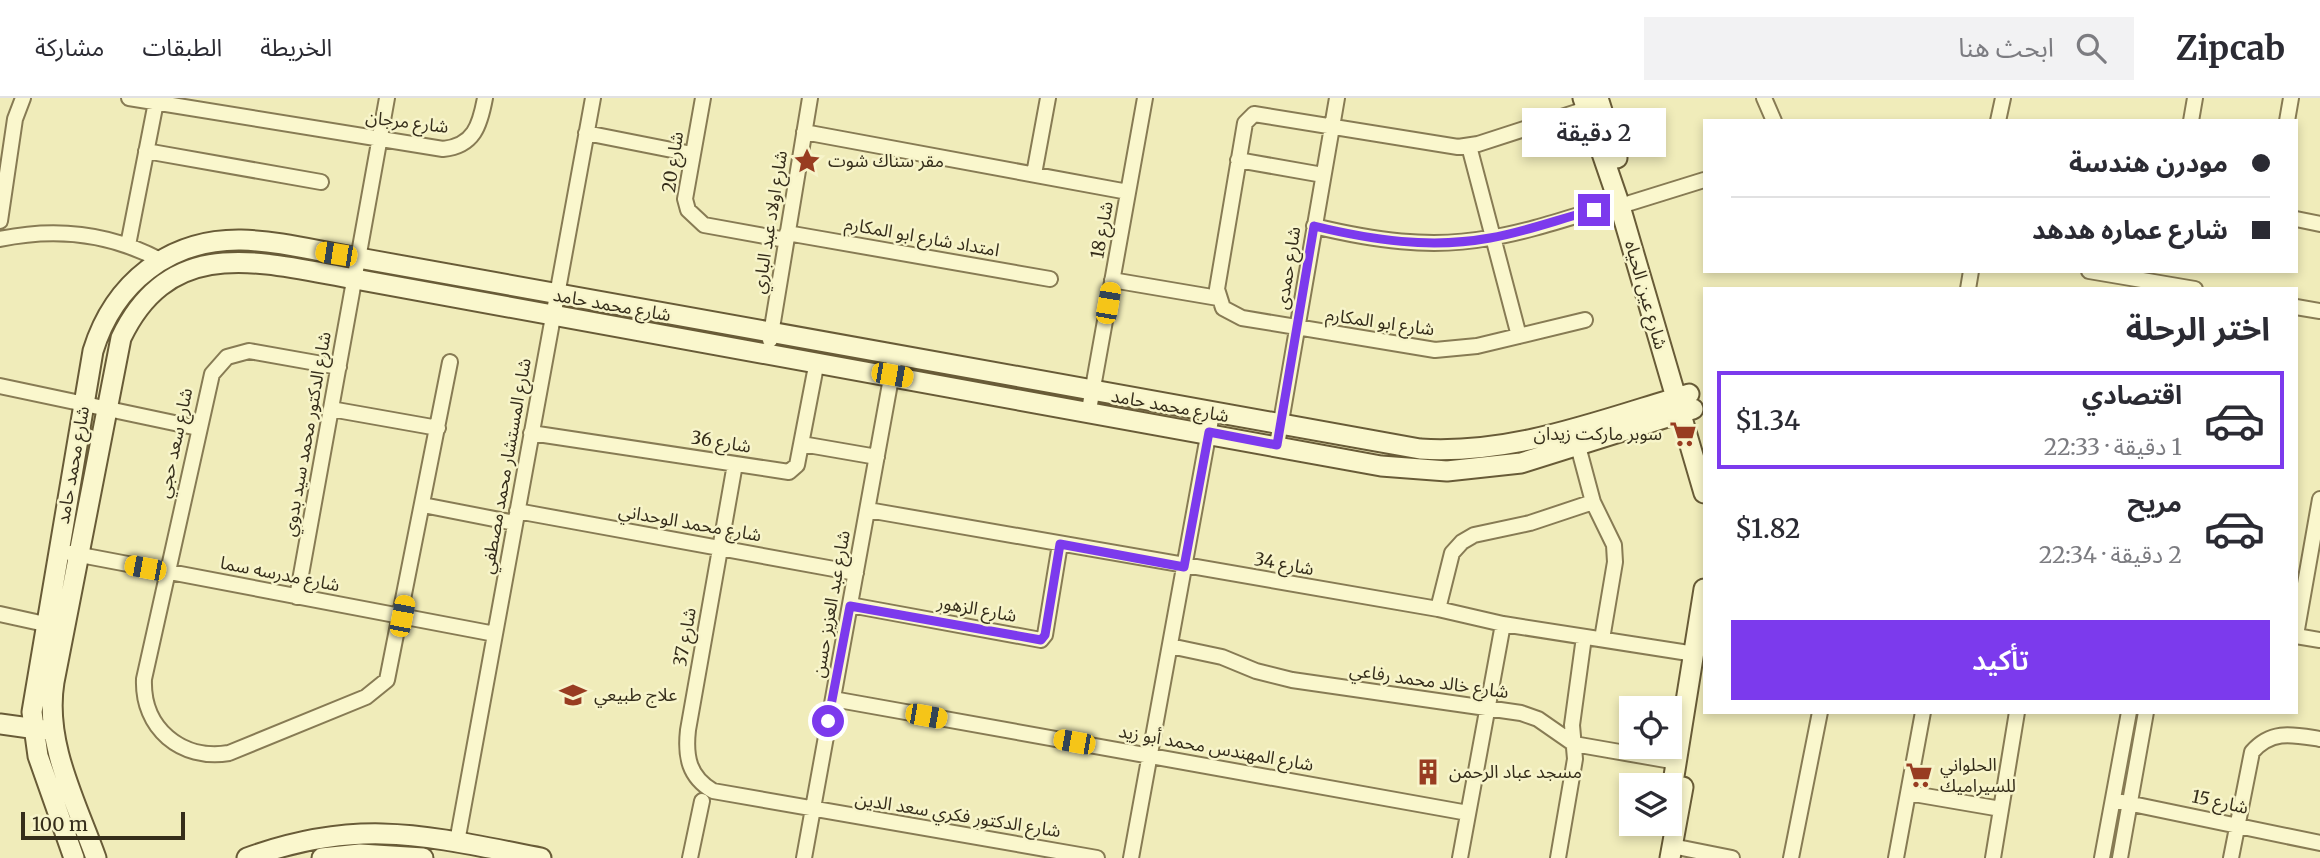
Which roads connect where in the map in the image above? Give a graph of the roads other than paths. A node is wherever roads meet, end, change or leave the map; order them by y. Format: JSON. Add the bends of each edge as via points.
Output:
{"nodes":[{"id":1,"x":23,"y":98,"type":"edge"},
{"id":2,"x":129,"y":98,"type":"edge"},
{"id":3,"x":387,"y":98,"type":"edge"},
{"id":4,"x":485,"y":98,"type":"edge"},
{"id":5,"x":593,"y":98,"type":"edge"},
{"id":6,"x":703,"y":98,"type":"edge"},
{"id":7,"x":810,"y":98,"type":"edge"},
{"id":8,"x":1048,"y":98,"type":"edge"},
{"id":9,"x":1145,"y":98,"type":"edge"},
{"id":10,"x":1336,"y":98,"type":"edge"},
{"id":11,"x":1764,"y":98,"type":"edge"},
{"id":12,"x":2003,"y":98,"type":"edge"},
{"id":13,"x":2195,"y":98,"type":"edge"},
{"id":14,"x":2291,"y":98,"type":"edge"},
{"id":15,"x":156,"y":102,"type":"junction"},
{"id":16,"x":1589,"y":102,"type":"edge"},
{"id":17,"x":1773,"y":119,"type":"edge"},
{"id":18,"x":1998,"y":119,"type":"edge"},
{"id":19,"x":2191,"y":119,"type":"edge"},
{"id":20,"x":2287,"y":119,"type":"edge"},
{"id":21,"x":1331,"y":127,"type":"junction"},
{"id":22,"x":804,"y":132,"type":"junction"},
{"id":23,"x":586,"y":133,"type":"junction"},
{"id":24,"x":381,"y":140,"type":"junction"},
{"id":25,"x":1469,"y":146,"type":"junction"},
{"id":26,"x":146,"y":152,"type":"junction"},
{"id":27,"x":692,"y":154,"type":"junction"},
{"id":28,"x":1238,"y":160,"type":"junction"},
{"id":29,"x":1034,"y":174,"type":"junction"},
{"id":30,"x":1323,"y":175,"type":"junction"},
{"id":31,"x":1703,"y":180,"type":"edge"},
{"id":32,"x":321,"y":182,"type":"dead end"},
{"id":33,"x":3,"y":183,"type":"edge"},
{"id":34,"x":1128,"y":192,"type":"junction"},
{"id":35,"x":1625,"y":203,"type":"junction"},
{"id":36,"x":2298,"y":219,"type":"edge"},
{"id":37,"x":0,"y":221,"type":"edge"},
{"id":38,"x":2320,"y":224,"type":"edge"},
{"id":39,"x":1314,"y":226,"type":"junction"},
{"id":40,"x":787,"y":237,"type":"junction"},
{"id":41,"x":1492,"y":238,"type":"junction"},
{"id":42,"x":0,"y":239,"type":"edge"},
{"id":43,"x":128,"y":245,"type":"junction"},
{"id":44,"x":359,"y":258,"type":"junction"},
{"id":45,"x":160,"y":260,"type":"junction"},
{"id":46,"x":2114,"y":273,"type":"edge"},
{"id":47,"x":2163,"y":277,"type":"edge"},
{"id":48,"x":355,"y":279,"type":"junction"},
{"id":49,"x":1050,"y":279,"type":"dead end"},
{"id":50,"x":1112,"y":280,"type":"junction"},
{"id":51,"x":2190,"y":287,"type":"edge"},
{"id":52,"x":1218,"y":298,"type":"junction"},
{"id":53,"x":555,"y":304,"type":"junction"},
{"id":54,"x":2298,"y":307,"type":"edge"},
{"id":55,"x":2320,"y":311,"type":"edge"},
{"id":56,"x":1585,"y":320,"type":"dead end"},
{"id":57,"x":1297,"y":329,"type":"junction"},
{"id":58,"x":1519,"y":336,"type":"junction"},
{"id":59,"x":769,"y":343,"type":"junction"},
{"id":60,"x":817,"y":361,"type":"junction"},
{"id":61,"x":450,"y":362,"type":"dead end"},
{"id":62,"x":894,"y":365,"type":"junction"},
{"id":63,"x":339,"y":367,"type":"junction"},
{"id":64,"x":0,"y":386,"type":"edge"},
{"id":65,"x":1091,"y":401,"type":"junction"},
{"id":66,"x":1691,"y":402,"type":"edge"},
{"id":67,"x":84,"y":403,"type":"junction"},
{"id":68,"x":106,"y":407,"type":"junction"},
{"id":69,"x":331,"y":409,"type":"junction"},
{"id":70,"x":1210,"y":423,"type":"junction"},
{"id":71,"x":198,"y":428,"type":"junction"},
{"id":72,"x":438,"y":428,"type":"junction"},
{"id":73,"x":531,"y":433,"type":"junction"},
{"id":74,"x":1279,"y":436,"type":"junction"},
{"id":75,"x":802,"y":444,"type":"junction"},
{"id":76,"x":1703,"y":444,"type":"edge"},
{"id":77,"x":1578,"y":446,"type":"junction"},
{"id":78,"x":877,"y":457,"type":"junction"},
{"id":79,"x":735,"y":464,"type":"junction"},
{"id":80,"x":1703,"y":486,"type":"edge"},
{"id":81,"x":2320,"y":499,"type":"edge"},
{"id":82,"x":1593,"y":502,"type":"junction"},
{"id":83,"x":423,"y":505,"type":"junction"},
{"id":84,"x":867,"y":510,"type":"junction"},
{"id":85,"x":516,"y":517,"type":"junction"},
{"id":86,"x":1060,"y":544,"type":"junction"},
{"id":87,"x":720,"y":548,"type":"junction"},
{"id":88,"x":58,"y":551,"type":"junction"},
{"id":89,"x":78,"y":555,"type":"junction"},
{"id":90,"x":1184,"y":567,"type":"junction"},
{"id":91,"x":167,"y":572,"type":"junction"},
{"id":92,"x":856,"y":573,"type":"junction"},
{"id":93,"x":297,"y":597,"type":"junction"},
{"id":94,"x":850,"y":606,"type":"junction"},
{"id":95,"x":1703,"y":607,"type":"edge"},
{"id":96,"x":1438,"y":609,"type":"junction"},
{"id":97,"x":0,"y":614,"type":"edge"},
{"id":98,"x":402,"y":616,"type":"junction"},
{"id":99,"x":45,"y":624,"type":"junction"},
{"id":100,"x":1503,"y":624,"type":"junction"},
{"id":101,"x":2298,"y":624,"type":"edge"},
{"id":102,"x":495,"y":634,"type":"junction"},
{"id":103,"x":2298,"y":635,"type":"edge"},
{"id":104,"x":1584,"y":637,"type":"junction"},
{"id":105,"x":1602,"y":639,"type":"junction"},
{"id":106,"x":2320,"y":640,"type":"edge"},
{"id":107,"x":1170,"y":646,"type":"junction"},
{"id":108,"x":1700,"y":660,"type":"edge"},
{"id":109,"x":833,"y":699,"type":"junction"},
{"id":110,"x":1487,"y":708,"type":"junction"},
{"id":111,"x":1820,"y":714,"type":"edge"},
{"id":112,"x":1923,"y":714,"type":"edge"},
{"id":113,"x":2017,"y":714,"type":"edge"},
{"id":114,"x":2129,"y":714,"type":"edge"},
{"id":115,"x":2146,"y":714,"type":"edge"},
{"id":116,"x":0,"y":724,"type":"edge"},
{"id":117,"x":32,"y":729,"type":"junction"},
{"id":118,"x":52,"y":731,"type":"junction"},
{"id":119,"x":2320,"y":739,"type":"edge"},
{"id":120,"x":1574,"y":744,"type":"junction"},
{"id":121,"x":1150,"y":756,"type":"junction"},
{"id":122,"x":1677,"y":762,"type":"junction"},
{"id":123,"x":1675,"y":773,"type":"edge"},
{"id":124,"x":1909,"y":793,"type":"junction"},
{"id":125,"x":2113,"y":800,"type":"junction"},
{"id":126,"x":702,"y":801,"type":"dead end"},
{"id":127,"x":2130,"y":803,"type":"junction"},
{"id":128,"x":2001,"y":809,"type":"junction"},
{"id":129,"x":812,"y":811,"type":"junction"},
{"id":130,"x":1468,"y":813,"type":"junction"},
{"id":131,"x":2236,"y":825,"type":"junction"},
{"id":132,"x":362,"y":832,"type":"junction"},
{"id":133,"x":1666,"y":836,"type":"edge"},
{"id":134,"x":457,"y":842,"type":"junction"},
{"id":135,"x":2320,"y":843,"type":"edge"},
{"id":136,"x":360,"y":854,"type":"junction"},
{"id":137,"x":1667,"y":854,"type":"edge"},
{"id":138,"x":74,"y":858,"type":"edge"},
{"id":139,"x":96,"y":858,"type":"edge"},
{"id":140,"x":247,"y":858,"type":"edge"},
{"id":141,"x":322,"y":858,"type":"edge"},
{"id":142,"x":423,"y":858,"type":"edge"},
{"id":143,"x":541,"y":858,"type":"edge"},
{"id":144,"x":690,"y":858,"type":"edge"},
{"id":145,"x":804,"y":858,"type":"edge"},
{"id":146,"x":1097,"y":858,"type":"edge"},
{"id":147,"x":1131,"y":858,"type":"edge"},
{"id":148,"x":1460,"y":858,"type":"edge"},
{"id":149,"x":1558,"y":858,"type":"edge"},
{"id":150,"x":1732,"y":858,"type":"edge"},
{"id":151,"x":1791,"y":858,"type":"edge"},
{"id":152,"x":1896,"y":858,"type":"edge"},
{"id":153,"x":1993,"y":858,"type":"edge"},
{"id":154,"x":2102,"y":858,"type":"edge"},
{"id":155,"x":2120,"y":858,"type":"edge"},
{"id":156,"x":2231,"y":858,"type":"edge"}],
"edges":[{"from":1,"to":33,"type":"street"},
{"from":2,"to":15,"type":"street","name":"شارع مرجان"},
{"from":3,"to":24,"type":"street","name":"شارع الدكتور محمد سيد بدوي"},
{"from":4,"to":24,"type":"street","name":"شارع مرجان","via":[[477,131],[462,145],[443,149]]},
{"from":5,"to":23,"type":"street","name":"شارع المستشار محمد مصطفي"},
{"from":6,"to":27,"type":"street","name":"شارع 20"},
{"from":7,"to":22,"type":"street","name":"شارع اولاد عبد الباري"},
{"from":8,"to":29,"type":"street"},
{"from":9,"to":34,"type":"street","name":"شارع 18"},
{"from":10,"to":21,"type":"street","name":"شارع حمدى"},
{"from":11,"to":17,"type":"street"},
{"from":12,"to":18,"type":"street"},
{"from":13,"to":19,"type":"street"},
{"from":14,"to":20,"type":"street"},
{"from":15,"to":24,"type":"street","name":"شارع مرجان"},
{"from":15,"to":26,"type":"street"},
{"from":16,"to":25,"type":"street"},
{"from":16,"to":35,"type":"street","name":"شارع عين الحياه"},
{"from":21,"to":25,"type":"street","via":[[1446,147]]},
{"from":21,"to":28,"type":"street","via":[[1254,114],[1245,123]]},
{"from":21,"to":30,"type":"street","name":"شارع حمدى"},
{"from":22,"to":29,"type":"street"},
{"from":22,"to":40,"type":"street","name":"شارع اولاد عبد الباري"},
{"from":23,"to":27,"type":"street"},
{"from":23,"to":53,"type":"street","name":"شارع المستشار محمد مصطفي"},
{"from":24,"to":44,"type":"street","name":"شارع الدكتور محمد سيد بدوي"},
{"from":25,"to":41,"type":"street"},
{"from":26,"to":32,"type":"street"},
{"from":26,"to":43,"type":"street"},
{"from":27,"to":40,"type":"street","name":"شارع 20","via":[[685,198],[694,219],[704,225]]},
{"from":28,"to":30,"type":"street"},
{"from":28,"to":52,"type":"street"},
{"from":29,"to":34,"type":"street"},
{"from":30,"to":39,"type":"street","name":"شارع حمدى"},
{"from":31,"to":35,"type":"street"},
{"from":33,"to":37,"type":"street"},
{"from":34,"to":50,"type":"street","name":"شارع 18"},
{"from":35,"to":41,"type":"street"},
{"from":35,"to":66,"type":"street","name":"شارع عين الحياه"},
{"from":36,"to":38,"type":"street"},
{"from":39,"to":41,"type":"street","via":[[1405,243]]},
{"from":39,"to":57,"type":"street","name":"شارع حمدى"},
{"from":40,"to":49,"type":"street","name":"امتداد شارع ابو المكارم"},
{"from":40,"to":59,"type":"street","name":"شارع اولاد عبد الباري"},
{"from":41,"to":58,"type":"street"},
{"from":42,"to":43,"type":"street","via":[[63,232]]},
{"from":43,"to":45,"type":"street"},
{"from":44,"to":45,"type":"street","name":"شارع محمد حامد","via":[[233,240],[201,243]]},
{"from":44,"to":48,"type":"street","name":"شارع الدكتور محمد سيد بدوي"},
{"from":44,"to":53,"type":"street","name":"شارع محمد حامد"},
{"from":45,"to":67,"type":"street","name":"شارع محمد حامد","via":[[130,284],[107,315],[93,351]]},
{"from":46,"to":47,"type":"street"},
{"from":47,"to":51,"type":"street"},
{"from":48,"to":53,"type":"street","name":"شارع محمد حامد"},
{"from":48,"to":63,"type":"street","name":"شارع الدكتور محمد سيد بدوي"},
{"from":48,"to":68,"type":"street","name":"شارع محمد حامد","via":[[243,261],[207,264],[174,277],[148,297],[128,323],[116,354]]},
{"from":50,"to":52,"type":"street"},
{"from":50,"to":65,"type":"street","name":"شارع 18"},
{"from":52,"to":57,"type":"street","name":"شارع ابو المكارم","via":[[1232,315]]},
{"from":53,"to":59,"type":"street","name":"شارع محمد حامد"},
{"from":53,"to":73,"type":"street","name":"شارع المستشار محمد مصطفي"},
{"from":54,"to":55,"type":"street"},
{"from":56,"to":58,"type":"street","name":"شارع ابو المكارم"},
{"from":57,"to":58,"type":"street","name":"شارع ابو المكارم","via":[[1435,350]]},
{"from":57,"to":74,"type":"street","name":"شارع حمدى"},
{"from":59,"to":60,"type":"street","name":"شارع محمد حامد"},
{"from":59,"to":62,"type":"street","name":"شارع محمد حامد"},
{"from":60,"to":62,"type":"street","name":"شارع محمد حامد"},
{"from":60,"to":75,"type":"street","name":"شارع 36"},
{"from":61,"to":72,"type":"street","name":"شارع سعد حجي"},
{"from":62,"to":65,"type":"street","name":"شارع محمد حامد"},
{"from":62,"to":78,"type":"street","name":"شارع عبد العزيز حسن"},
{"from":63,"to":69,"type":"street","name":"شارع الدكتور محمد سيد بدوي"},
{"from":63,"to":71,"type":"street","name":"شارع سعد حجي","via":[[238,353],[212,374]]},
{"from":64,"to":67,"type":"street"},
{"from":65,"to":70,"type":"street","name":"شارع محمد حامد"},
{"from":66,"to":74,"type":"street","name":"شارع محمد حامد","via":[[1479,450]]},
{"from":66,"to":76,"type":"street","name":"شارع عين الحياه"},
{"from":66,"to":77,"type":"street","name":"شارع محمد حامد"},
{"from":66,"to":80,"type":"street","name":"شارع عين الحياه"},
{"from":67,"to":68,"type":"street"},
{"from":67,"to":88,"type":"street","name":"شارع محمد حامد"},
{"from":68,"to":71,"type":"street"},
{"from":68,"to":89,"type":"street","name":"شارع محمد حامد"},
{"from":69,"to":72,"type":"street"},
{"from":69,"to":93,"type":"street","name":"شارع الدكتور محمد سيد بدوي"},
{"from":70,"to":74,"type":"street","name":"شارع محمد حامد"},
{"from":70,"to":90,"type":"street"},
{"from":71,"to":91,"type":"street","name":"شارع سعد حجي"},
{"from":72,"to":83,"type":"street","name":"شارع سعد حجي"},
{"from":73,"to":79,"type":"street","name":"شارع 36"},
{"from":73,"to":85,"type":"street","name":"شارع المستشار محمد مصطفي"},
{"from":74,"to":77,"type":"street","name":"شارع محمد حامد","via":[[1381,466],[1447,471],[1521,463]]},
{"from":75,"to":78,"type":"street"},
{"from":75,"to":79,"type":"street","name":"شارع 36","via":[[792,471]]},
{"from":77,"to":82,"type":"street"},
{"from":78,"to":84,"type":"street","name":"شارع عبد العزيز حسن"},
{"from":79,"to":87,"type":"street","name":"شارع 37"},
{"from":81,"to":101,"type":"street"},
{"from":82,"to":96,"type":"street","via":[[1462,542],[1452,554]]},
{"from":82,"to":105,"type":"street","via":[[1612,537],[1615,554]]},
{"from":83,"to":85,"type":"street","name":"شارع محمد الوحداني"},
{"from":83,"to":98,"type":"street","name":"شارع سعد حجي"},
{"from":84,"to":86,"type":"street","name":"شارع 34"},
{"from":84,"to":92,"type":"street","name":"شارع عبد العزيز حسن"},
{"from":85,"to":87,"type":"street","name":"شارع محمد الوحداني"},
{"from":85,"to":102,"type":"street","name":"شارع المستشار محمد مصطفي"},
{"from":86,"to":90,"type":"street","name":"شارع 34"},
{"from":86,"to":94,"type":"street","name":"شارع الزهور","via":[[1041,640]]},
{"from":87,"to":92,"type":"street","name":"شارع محمد الوحداني"},
{"from":87,"to":129,"type":"street","name":"شارع 37","via":[[688,730],[690,766],[695,777],[713,791]]},
{"from":88,"to":89,"type":"street","name":"شارع مدرسه سما"},
{"from":88,"to":99,"type":"street","name":"شارع محمد حامد"},
{"from":89,"to":91,"type":"street","name":"شارع مدرسه سما"},
{"from":89,"to":118,"type":"street","name":"شارع محمد حامد","via":[[52,694]]},
{"from":90,"to":96,"type":"street","name":"شارع 34"},
{"from":90,"to":107,"type":"street"},
{"from":91,"to":93,"type":"street","name":"شارع مدرسه سما"},
{"from":91,"to":98,"type":"street","name":"شارع سعد حجي","via":[[144,690],[158,730],[194,753],[229,753],[374,693],[391,672]]},
{"from":92,"to":94,"type":"street","name":"شارع عبد العزيز حسن"},
{"from":93,"to":98,"type":"street","name":"شارع مدرسه سما"},
{"from":94,"to":109,"type":"street","name":"شارع عبد العزيز حسن"},
{"from":95,"to":108,"type":"street"},
{"from":96,"to":100,"type":"street","name":"شارع 34"},
{"from":97,"to":99,"type":"street"},
{"from":98,"to":102,"type":"street","name":"شارع مدرسه سما"},
{"from":99,"to":117,"type":"street","name":"شارع محمد حامد","via":[[32,698]]},
{"from":100,"to":104,"type":"street","name":"شارع 34"},
{"from":100,"to":110,"type":"street"},
{"from":102,"to":134,"type":"street","name":"شارع المستشار محمد مصطفي"},
{"from":103,"to":106,"type":"street"},
{"from":104,"to":105,"type":"street","name":"شارع 34"},
{"from":104,"to":120,"type":"street","via":[[1572,724]]},
{"from":105,"to":108,"type":"street","name":"شارع 34"},
{"from":107,"to":110,"type":"street","name":"شارع خالد محمد رفاعي","via":[[1222,656],[1292,680]]},
{"from":107,"to":121,"type":"street"},
{"from":108,"to":122,"type":"street"},
{"from":108,"to":137,"type":"street"},
{"from":109,"to":121,"type":"street","name":"شارع المهندس محمد أبو زيد"},
{"from":109,"to":129,"type":"street","name":"شارع عبد العزيز حسن"},
{"from":110,"to":120,"type":"street","name":"شارع خالد محمد رفاعي","via":[[1530,715]]},
{"from":110,"to":130,"type":"street"},
{"from":111,"to":151,"type":"street"},
{"from":112,"to":124,"type":"street"},
{"from":113,"to":128,"type":"street"},
{"from":114,"to":125,"type":"street"},
{"from":115,"to":127,"type":"street"},
{"from":116,"to":117,"type":"street"},
{"from":117,"to":118,"type":"street"},
{"from":117,"to":138,"type":"street","name":"شارع محمد حامد"},
{"from":118,"to":139,"type":"street","name":"شارع محمد حامد"},
{"from":119,"to":131,"type":"street","via":[[2281,734],[2258,745],[2249,759]]},
{"from":120,"to":122,"type":"street","name":"شارع خالد محمد رفاعي"},
{"from":120,"to":149,"type":"street"},
{"from":121,"to":130,"type":"street","name":"شارع المهندس محمد أبو زيد"},
{"from":121,"to":147,"type":"street"},
{"from":122,"to":123,"type":"street"},
{"from":124,"to":128,"type":"street"},
{"from":124,"to":152,"type":"street"},
{"from":125,"to":127,"type":"street","name":"شارع 15"},
{"from":125,"to":154,"type":"street"},
{"from":126,"to":144,"type":"street"},
{"from":127,"to":131,"type":"street","name":"شارع 15"},
{"from":127,"to":155,"type":"street"},
{"from":128,"to":153,"type":"street"},
{"from":129,"to":145,"type":"street","name":"شارع عبد العزيز حسن"},
{"from":129,"to":146,"type":"street","name":"شارع الدكتور فكري سعد الدين"},
{"from":130,"to":148,"type":"street"},
{"from":131,"to":135,"type":"street","name":"شارع 15"},
{"from":131,"to":156,"type":"street"},
{"from":132,"to":134,"type":"street"},
{"from":132,"to":136,"type":"street"},
{"from":132,"to":140,"type":"street","via":[[309,838]]},
{"from":133,"to":137,"type":"street"},
{"from":134,"to":143,"type":"street"},
{"from":136,"to":141,"type":"street"},
{"from":136,"to":142,"type":"street"},
{"from":137,"to":150,"type":"street"}]}
